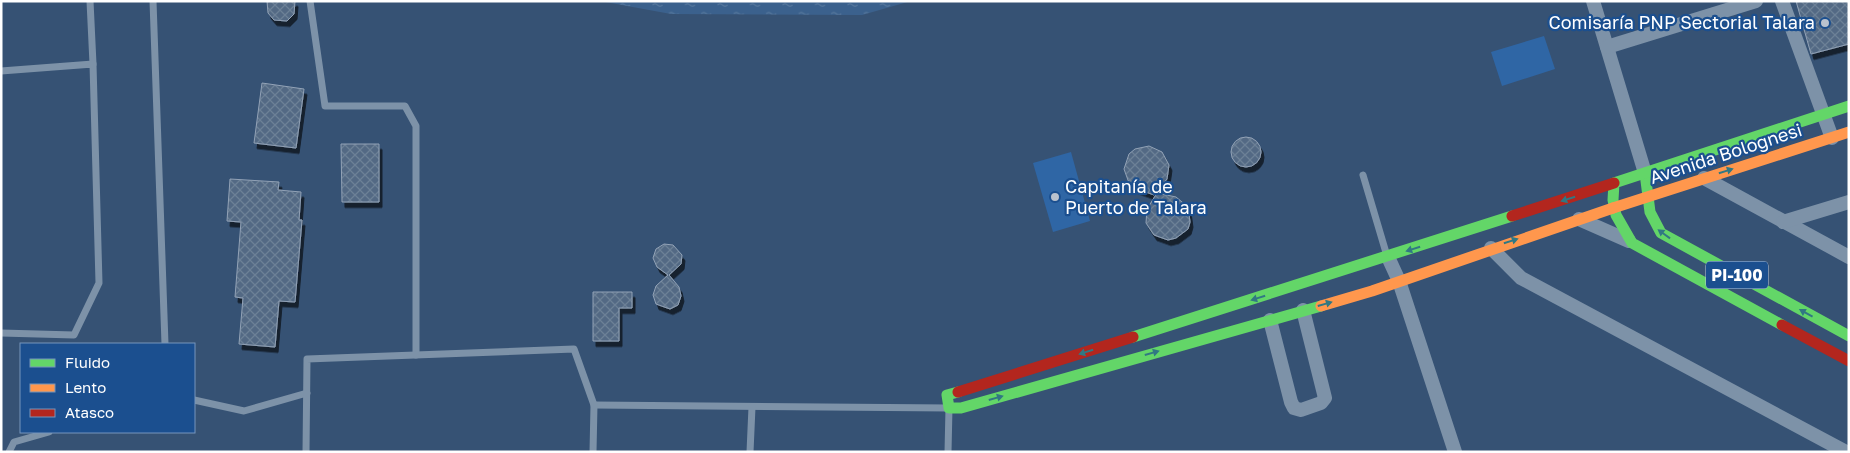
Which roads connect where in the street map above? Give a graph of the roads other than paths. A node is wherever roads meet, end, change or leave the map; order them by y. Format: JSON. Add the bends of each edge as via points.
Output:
{"nodes":[{"id":1,"x":90,"y":1,"type":"edge"},
{"id":2,"x":152,"y":1,"type":"edge"},
{"id":3,"x":310,"y":1,"type":"edge"},
{"id":4,"x":1593,"y":1,"type":"edge"},
{"id":5,"x":1756,"y":1,"type":"edge"},
{"id":6,"x":1782,"y":1,"type":"edge"},
{"id":7,"x":1607,"y":47,"type":"junction"},
{"id":8,"x":93,"y":64,"type":"junction"},
{"id":9,"x":1,"y":71,"type":"edge"},
{"id":10,"x":1849,"y":106,"type":"edge"},
{"id":11,"x":1823,"y":116,"type":"junction"},
{"id":12,"x":1849,"y":132,"type":"edge"},
{"id":13,"x":1832,"y":138,"type":"junction"},
{"id":14,"x":1645,"y":173,"type":"junction"},
{"id":15,"x":1363,"y":175,"type":"dead end"},
{"id":16,"x":1704,"y":178,"type":"junction"},
{"id":17,"x":1614,"y":183,"type":"junction"},
{"id":18,"x":1647,"y":197,"type":"junction"},
{"id":19,"x":1849,"y":202,"type":"edge"},
{"id":20,"x":1613,"y":208,"type":"junction"},
{"id":21,"x":1579,"y":219,"type":"junction"},
{"id":22,"x":1783,"y":222,"type":"junction"},
{"id":23,"x":1632,"y":243,"type":"junction"},
{"id":24,"x":1491,"y":248,"type":"junction"},
{"id":25,"x":1388,"y":257,"type":"junction"},
{"id":26,"x":1849,"y":257,"type":"edge"},
{"id":27,"x":1399,"y":281,"type":"junction"},
{"id":28,"x":1303,"y":310,"type":"junction"},
{"id":29,"x":1270,"y":320,"type":"junction"},
{"id":30,"x":1825,"y":323,"type":"junction"},
{"id":31,"x":1,"y":334,"type":"edge"},
{"id":32,"x":1849,"y":336,"type":"edge"},
{"id":33,"x":1815,"y":342,"type":"junction"},
{"id":34,"x":164,"y":343,"type":"edge"},
{"id":35,"x":416,"y":355,"type":"junction"},
{"id":36,"x":1849,"y":361,"type":"edge"},
{"id":37,"x":306,"y":393,"type":"junction"},
{"id":38,"x":195,"y":400,"type":"edge"},
{"id":39,"x":594,"y":406,"type":"junction"},
{"id":40,"x":752,"y":406,"type":"junction"},
{"id":41,"x":949,"y":408,"type":"junction"},
{"id":42,"x":46,"y":433,"type":"edge"},
{"id":43,"x":9,"y":452,"type":"edge"},
{"id":44,"x":306,"y":452,"type":"edge"},
{"id":45,"x":593,"y":452,"type":"edge"},
{"id":46,"x":750,"y":452,"type":"edge"},
{"id":47,"x":948,"y":452,"type":"edge"},
{"id":48,"x":1455,"y":452,"type":"edge"},
{"id":49,"x":1846,"y":452,"type":"edge"}],
"edges":[{"from":1,"to":8,"type":"lane"},
{"from":2,"to":34,"type":"lane"},
{"from":3,"to":35,"type":"lane","via":[[325,106],[405,106],[416,126]]},
{"from":4,"to":7,"type":"street"},
{"from":5,"to":7,"type":"street"},
{"from":6,"to":11,"type":"street"},
{"from":7,"to":14,"type":"street"},
{"from":8,"to":9,"type":"lane"},
{"from":8,"to":31,"type":"lane","via":[[100,283],[74,335]]},
{"from":10,"to":11,"type":"street","name":"Avenida Bolognesi"},
{"from":11,"to":13,"type":"street"},
{"from":11,"to":14,"type":"street","name":"Avenida Bolognesi"},
{"from":12,"to":13,"type":"street","name":"Avenida Bolognesi"},
{"from":16,"to":13,"type":"street","name":"Avenida Bolognesi","one_way":true},
{"from":14,"to":17,"type":"street","name":"Avenida Bolognesi"},
{"from":14,"to":18,"type":"street","number":"PI-100"},
{"from":15,"to":25,"type":"lane"},
{"from":16,"to":18,"type":"street","name":"Avenida Bolognesi"},
{"from":16,"to":22,"type":"street"},
{"from":17,"to":20,"type":"street","number":"PI-100"},
{"from":17,"to":25,"type":"street","name":"Avenida Bolognesi","one_way":true},
{"from":18,"to":20,"type":"street","name":"Avenida Bolognesi"},
{"from":30,"to":18,"type":"street","number":"PI-100","one_way":true,"via":[[1661,233],[1648,212]]},
{"from":19,"to":22,"type":"street"},
{"from":20,"to":21,"type":"street","name":"Avenida Bolognesi"},
{"from":20,"to":23,"type":"street","number":"PI-100"},
{"from":21,"to":23,"type":"street"},
{"from":24,"to":21,"type":"street","name":"Avenida Bolognesi","one_way":true},
{"from":22,"to":26,"type":"street"},
{"from":23,"to":33,"type":"street","number":"PI-100"},
{"from":24,"to":27,"type":"street","name":"Avenida Bolognesi"},
{"from":24,"to":49,"type":"street","via":[[1521,278]]},
{"from":25,"to":27,"type":"street"},
{"from":25,"to":41,"type":"street","name":"Avenida Bolognesi","one_way":true,"via":[[947,395]]},
{"from":28,"to":27,"type":"street","name":"Avenida Bolognesi","one_way":true},
{"from":27,"to":48,"type":"street"},
{"from":28,"to":29,"type":"street","name":"Avenida Bolognesi"},
{"from":28,"to":29,"type":"street","via":[[1325,398],[1301,410],[1294,408],[1291,402]]},
{"from":41,"to":29,"type":"street","name":"Avenida Bolognesi","one_way":true,"via":[[961,408]]},
{"from":30,"to":32,"type":"street","number":"PI-100"},
{"from":30,"to":33,"type":"street"},
{"from":33,"to":36,"type":"street","number":"PI-100"},
{"from":35,"to":37,"type":"lane","via":[[307,359]]},
{"from":35,"to":39,"type":"lane","via":[[574,349]]},
{"from":37,"to":38,"type":"lane","via":[[244,411]]},
{"from":37,"to":44,"type":"lane"},
{"from":39,"to":40,"type":"lane"},
{"from":39,"to":45,"type":"lane"},
{"from":40,"to":41,"type":"lane"},
{"from":40,"to":46,"type":"lane"},
{"from":41,"to":47,"type":"lane"},
{"from":42,"to":43,"type":"lane","via":[[14,442]]}]}
